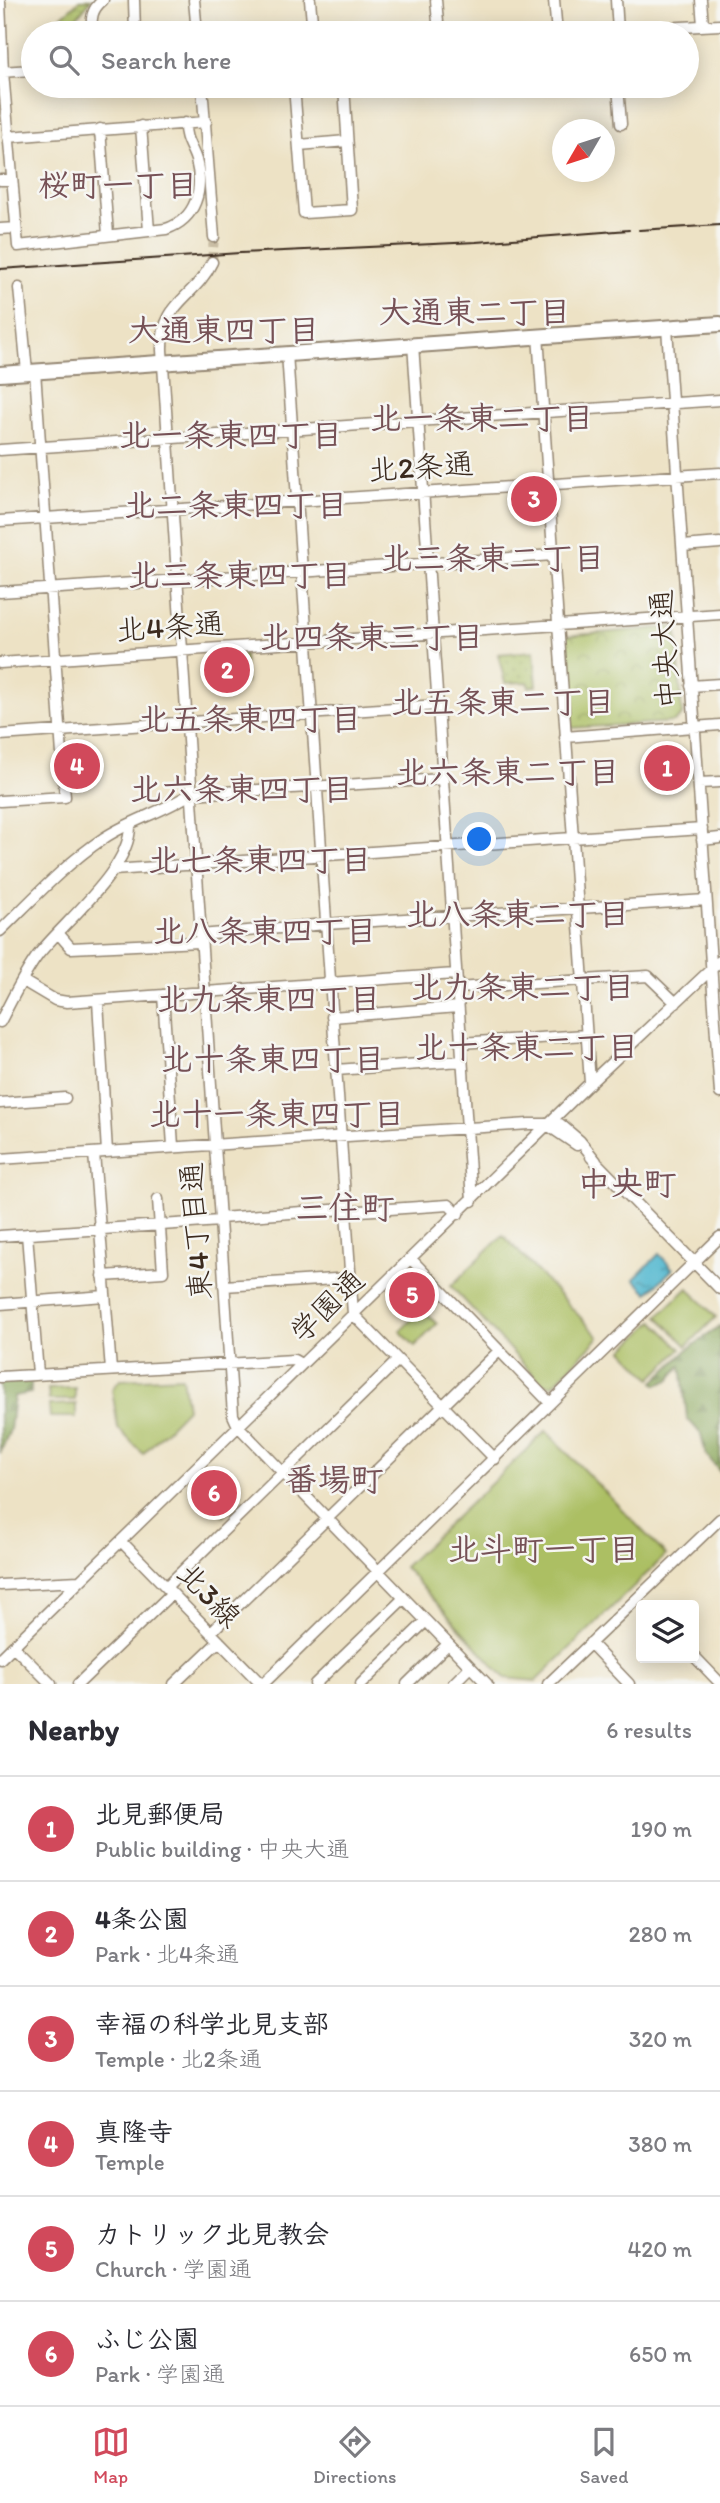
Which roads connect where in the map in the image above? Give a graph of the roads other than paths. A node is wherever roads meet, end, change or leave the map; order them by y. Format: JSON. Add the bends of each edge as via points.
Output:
{"nodes":[{"id":1,"x":103,"y":0,"type":"edge"},
{"id":2,"x":134,"y":0,"type":"edge"},
{"id":3,"x":194,"y":0,"type":"edge"},
{"id":4,"x":201,"y":0,"type":"edge"},
{"id":5,"x":310,"y":0,"type":"edge"},
{"id":6,"x":436,"y":0,"type":"edge"},
{"id":7,"x":554,"y":0,"type":"edge"},
{"id":8,"x":616,"y":0,"type":"edge"},
{"id":9,"x":701,"y":0,"type":"edge"},
{"id":10,"x":0,"y":2,"type":"edge"},
{"id":11,"x":91,"y":21,"type":"edge"},
{"id":12,"x":135,"y":21,"type":"edge"},
{"id":13,"x":196,"y":21,"type":"edge"},
{"id":14,"x":312,"y":21,"type":"edge"},
{"id":15,"x":438,"y":21,"type":"edge"},
{"id":16,"x":556,"y":21,"type":"edge"},
{"id":17,"x":615,"y":21,"type":"edge"},
{"id":18,"x":720,"y":24,"type":"edge"},
{"id":19,"x":699,"y":25,"type":"edge"},
{"id":20,"x":703,"y":25,"type":"junction"},
{"id":21,"x":21,"y":71,"type":"edge"},
{"id":22,"x":2,"y":72,"type":"edge"},
{"id":23,"x":203,"y":98,"type":"edge"},
{"id":24,"x":295,"y":98,"type":"edge"},
{"id":25,"x":345,"y":98,"type":"edge"},
{"id":26,"x":619,"y":98,"type":"edge"},
{"id":27,"x":206,"y":122,"type":"junction"},
{"id":28,"x":185,"y":123,"type":"junction"},
{"id":29,"x":621,"y":124,"type":"dead end"},
{"id":30,"x":141,"y":126,"type":"junction"},
{"id":31,"x":100,"y":129,"type":"junction"},
{"id":32,"x":8,"y":137,"type":"junction"},
{"id":33,"x":347,"y":141,"type":"junction"},
{"id":34,"x":299,"y":145,"type":"junction"},
{"id":35,"x":0,"y":180,"type":"edge"},
{"id":36,"x":12,"y":180,"type":"junction"},
{"id":37,"x":16,"y":228,"type":"junction"},
{"id":38,"x":0,"y":229,"type":"edge"},
{"id":39,"x":149,"y":231,"type":"junction"},
{"id":40,"x":108,"y":235,"type":"junction"},
{"id":41,"x":214,"y":237,"type":"tunnel mouth"},
{"id":42,"x":212,"y":262,"type":"tunnel mouth"},
{"id":43,"x":19,"y":288,"type":"dead end"},
{"id":44,"x":720,"y":324,"type":"edge"},
{"id":45,"x":667,"y":328,"type":"junction"},
{"id":46,"x":538,"y":335,"type":"junction"},
{"id":47,"x":413,"y":344,"type":"junction"},
{"id":48,"x":287,"y":353,"type":"junction"},
{"id":49,"x":162,"y":362,"type":"junction"},
{"id":50,"x":31,"y":372,"type":"junction"},
{"id":51,"x":0,"y":373,"type":"edge"},
{"id":52,"x":720,"y":400,"type":"edge"},
{"id":53,"x":673,"y":403,"type":"junction"},
{"id":54,"x":544,"y":413,"type":"junction"},
{"id":55,"x":419,"y":421,"type":"junction"},
{"id":56,"x":293,"y":429,"type":"junction"},
{"id":57,"x":166,"y":438,"type":"junction"},
{"id":58,"x":41,"y":447,"type":"junction"},
{"id":59,"x":0,"y":450,"type":"edge"},
{"id":60,"x":720,"y":473,"type":"edge"},
{"id":61,"x":678,"y":475,"type":"junction"},
{"id":62,"x":548,"y":484,"type":"junction"},
{"id":63,"x":423,"y":491,"type":"junction"},
{"id":64,"x":298,"y":500,"type":"junction"},
{"id":65,"x":171,"y":509,"type":"junction"},
{"id":66,"x":46,"y":517,"type":"junction"},
{"id":67,"x":0,"y":521,"type":"edge"},
{"id":68,"x":720,"y":543,"type":"edge"},
{"id":69,"x":683,"y":546,"type":"junction"},
{"id":70,"x":554,"y":555,"type":"junction"},
{"id":71,"x":428,"y":562,"type":"junction"},
{"id":72,"x":302,"y":571,"type":"junction"},
{"id":73,"x":176,"y":580,"type":"junction"},
{"id":74,"x":50,"y":588,"type":"junction"},
{"id":75,"x":0,"y":592,"type":"edge"},
{"id":76,"x":720,"y":614,"type":"edge"},
{"id":77,"x":687,"y":616,"type":"junction"},
{"id":78,"x":558,"y":626,"type":"junction"},
{"id":79,"x":433,"y":634,"type":"junction"},
{"id":80,"x":306,"y":642,"type":"junction"},
{"id":81,"x":181,"y":651,"type":"junction"},
{"id":82,"x":54,"y":659,"type":"junction"},
{"id":83,"x":0,"y":663,"type":"edge"},
{"id":84,"x":720,"y":684,"type":"edge"},
{"id":85,"x":691,"y":686,"type":"junction"},
{"id":86,"x":438,"y":705,"type":"junction"},
{"id":87,"x":312,"y":713,"type":"junction"},
{"id":88,"x":186,"y":722,"type":"junction"},
{"id":89,"x":720,"y":725,"type":"edge"},
{"id":90,"x":695,"y":727,"type":"junction"},
{"id":91,"x":60,"y":731,"type":"junction"},
{"id":92,"x":0,"y":735,"type":"edge"},
{"id":93,"x":565,"y":737,"type":"junction"},
{"id":94,"x":443,"y":779,"type":"junction"},
{"id":95,"x":720,"y":782,"type":"edge"},
{"id":96,"x":699,"y":783,"type":"junction"},
{"id":97,"x":317,"y":785,"type":"junction"},
{"id":98,"x":190,"y":794,"type":"junction"},
{"id":99,"x":0,"y":801,"type":"edge"},
{"id":100,"x":130,"y":825,"type":"junction"},
{"id":101,"x":702,"y":834,"type":"junction"},
{"id":102,"x":572,"y":837,"type":"junction"},
{"id":103,"x":720,"y":838,"type":"edge"},
{"id":104,"x":447,"y":846,"type":"junction"},
{"id":105,"x":321,"y":855,"type":"junction"},
{"id":106,"x":195,"y":864,"type":"junction"},
{"id":107,"x":113,"y":870,"type":"junction"},
{"id":108,"x":706,"y":900,"type":"junction"},
{"id":109,"x":576,"y":908,"type":"junction"},
{"id":110,"x":452,"y":917,"type":"junction"},
{"id":111,"x":326,"y":924,"type":"junction"},
{"id":112,"x":0,"y":931,"type":"edge"},
{"id":113,"x":58,"y":933,"type":"junction"},
{"id":114,"x":200,"y":938,"type":"junction"},
{"id":115,"x":720,"y":961,"type":"edge"},
{"id":116,"x":711,"y":969,"type":"junction"},
{"id":117,"x":456,"y":974,"type":"junction"},
{"id":118,"x":23,"y":981,"type":"junction"},
{"id":119,"x":582,"y":981,"type":"junction"},
{"id":120,"x":329,"y":982,"type":"junction"},
{"id":121,"x":456,"y":988,"type":"junction"},
{"id":122,"x":204,"y":991,"type":"junction"},
{"id":123,"x":163,"y":995,"type":"junction"},
{"id":124,"x":98,"y":1001,"type":"junction"},
{"id":125,"x":676,"y":1003,"type":"junction"},
{"id":126,"x":458,"y":1007,"type":"junction"},
{"id":127,"x":331,"y":1017,"type":"junction"},
{"id":128,"x":0,"y":1022,"type":"edge"},
{"id":129,"x":586,"y":1035,"type":"junction"},
{"id":130,"x":460,"y":1043,"type":"junction"},
{"id":131,"x":461,"y":1061,"type":"junction"},
{"id":132,"x":336,"y":1070,"type":"junction"},
{"id":133,"x":590,"y":1083,"type":"junction"},
{"id":134,"x":720,"y":1093,"type":"edge"},
{"id":135,"x":65,"y":1098,"type":"dead end"},
{"id":136,"x":0,"y":1103,"type":"edge"},
{"id":137,"x":548,"y":1126,"type":"junction"},
{"id":138,"x":466,"y":1127,"type":"junction"},
{"id":139,"x":341,"y":1136,"type":"junction"},
{"id":140,"x":214,"y":1144,"type":"junction"},
{"id":141,"x":173,"y":1146,"type":"junction"},
{"id":142,"x":107,"y":1152,"type":"junction"},
{"id":143,"x":94,"y":1153,"type":"junction"},
{"id":144,"x":0,"y":1160,"type":"edge"},
{"id":145,"x":158,"y":1199,"type":"dead end"},
{"id":146,"x":472,"y":1200,"type":"junction"},
{"id":147,"x":345,"y":1210,"type":"junction"},
{"id":148,"x":458,"y":1214,"type":"junction"},
{"id":149,"x":220,"y":1219,"type":"junction"},
{"id":150,"x":160,"y":1224,"type":"junction"},
{"id":151,"x":99,"y":1228,"type":"junction"},
{"id":152,"x":27,"y":1234,"type":"junction"},
{"id":153,"x":0,"y":1237,"type":"edge"},
{"id":154,"x":720,"y":1237,"type":"edge"},
{"id":155,"x":411,"y":1259,"type":"junction"},
{"id":156,"x":694,"y":1262,"type":"junction"},
{"id":157,"x":103,"y":1276,"type":"junction"},
{"id":158,"x":351,"y":1278,"type":"junction"},
{"id":159,"x":224,"y":1286,"type":"junction"},
{"id":160,"x":720,"y":1289,"type":"edge"},
{"id":161,"x":104,"y":1296,"type":"junction"},
{"id":162,"x":32,"y":1301,"type":"junction"},
{"id":163,"x":0,"y":1304,"type":"edge"},
{"id":164,"x":354,"y":1314,"type":"junction"},
{"id":165,"x":499,"y":1351,"type":"junction"},
{"id":166,"x":398,"y":1360,"type":"junction"},
{"id":167,"x":230,"y":1362,"type":"junction"},
{"id":168,"x":301,"y":1364,"type":"junction"},
{"id":169,"x":111,"y":1370,"type":"junction"},
{"id":170,"x":38,"y":1374,"type":"junction"},
{"id":171,"x":0,"y":1377,"type":"edge"},
{"id":172,"x":550,"y":1403,"type":"junction"},
{"id":173,"x":444,"y":1407,"type":"junction"},
{"id":174,"x":238,"y":1426,"type":"junction"},
{"id":175,"x":495,"y":1459,"type":"junction"},
{"id":176,"x":282,"y":1472,"type":"junction"},
{"id":177,"x":327,"y":1519,"type":"junction"},
{"id":178,"x":720,"y":1519,"type":"edge"},
{"id":179,"x":121,"y":1541,"type":"junction"},
{"id":180,"x":378,"y":1571,"type":"junction"},
{"id":181,"x":79,"y":1581,"type":"junction"},
{"id":182,"x":0,"y":1585,"type":"edge"},
{"id":183,"x":169,"y":1590,"type":"junction"},
{"id":184,"x":404,"y":1598,"type":"junction"},
{"id":185,"x":643,"y":1600,"type":"edge"},
{"id":186,"x":636,"y":1606,"type":"edge"},
{"id":187,"x":426,"y":1621,"type":"junction"},
{"id":188,"x":211,"y":1632,"type":"junction"},
{"id":189,"x":219,"y":1641,"type":"junction"},
{"id":190,"x":590,"y":1643,"type":"junction"},
{"id":191,"x":448,"y":1644,"type":"junction"},
{"id":192,"x":13,"y":1646,"type":"junction"},
{"id":193,"x":0,"y":1659,"type":"edge"},
{"id":194,"x":699,"y":1661,"type":"edge"},
{"id":195,"x":470,"y":1667,"type":"junction"},
{"id":196,"x":717,"y":1680,"type":"edge"},
{"id":197,"x":51,"y":1684,"type":"edge"},
{"id":198,"x":78,"y":1684,"type":"edge"},
{"id":199,"x":174,"y":1684,"type":"edge"},
{"id":200,"x":262,"y":1684,"type":"edge"},
{"id":201,"x":315,"y":1684,"type":"edge"},
{"id":202,"x":361,"y":1684,"type":"edge"},
{"id":203,"x":407,"y":1684,"type":"edge"},
{"id":204,"x":453,"y":1684,"type":"edge"},
{"id":205,"x":487,"y":1684,"type":"edge"},
{"id":206,"x":548,"y":1684,"type":"edge"},
{"id":207,"x":629,"y":1684,"type":"edge"}],
"edges":[{"from":1,"to":11,"type":"street","via":[[93,8]]},
{"from":2,"to":12,"type":"street"},
{"from":3,"to":4,"type":"street"},
{"from":3,"to":13,"type":"street"},
{"from":5,"to":14,"type":"street"},
{"from":6,"to":15,"type":"street"},
{"from":7,"to":16,"type":"street"},
{"from":8,"to":17,"type":"street"},
{"from":9,"to":20,"type":"street"},
{"from":10,"to":22,"type":"street"},
{"from":18,"to":20,"type":"street"},
{"from":19,"to":20,"type":"street"},
{"from":21,"to":22,"type":"street"},
{"from":22,"to":32,"type":"street"},
{"from":23,"to":27,"type":"street"},
{"from":24,"to":34,"type":"street"},
{"from":25,"to":33,"type":"street"},
{"from":26,"to":29,"type":"street"},
{"from":27,"to":28,"type":"street"},
{"from":27,"to":41,"type":"street"},
{"from":28,"to":30,"type":"street"},
{"from":28,"to":39,"type":"street","via":[[184,132],[196,159],[198,197],[191,213],[178,225]]},
{"from":30,"to":31,"type":"street"},
{"from":30,"to":39,"type":"street"},
{"from":31,"to":32,"type":"street"},
{"from":31,"to":40,"type":"street"},
{"from":32,"to":36,"type":"street"},
{"from":33,"to":34,"type":"street"},
{"from":33,"to":34,"type":"street","via":[[352,210],[304,213]]},
{"from":35,"to":36,"type":"street"},
{"from":36,"to":37,"type":"street"},
{"from":37,"to":38,"type":"street"},
{"from":37,"to":40,"type":"street","via":[[18,246]]},
{"from":39,"to":40,"type":"street"},
{"from":42,"to":49,"type":"street","name":"東4丁目通","via":[[168,317],[161,338]]},
{"from":43,"to":50,"type":"street"},
{"from":44,"to":45,"type":"highway"},
{"from":45,"to":46,"type":"highway"},
{"from":45,"to":53,"type":"street","name":"中央大通"},
{"from":46,"to":47,"type":"highway"},
{"from":46,"to":54,"type":"street"},
{"from":47,"to":48,"type":"highway"},
{"from":47,"to":55,"type":"street"},
{"from":48,"to":49,"type":"highway"},
{"from":48,"to":56,"type":"street"},
{"from":49,"to":50,"type":"highway"},
{"from":49,"to":57,"type":"street","name":"東4丁目通"},
{"from":50,"to":51,"type":"highway"},
{"from":50,"to":58,"type":"street"},
{"from":52,"to":53,"type":"street"},
{"from":53,"to":54,"type":"street"},
{"from":53,"to":61,"type":"street","name":"中央大通"},
{"from":54,"to":55,"type":"street"},
{"from":54,"to":62,"type":"street"},
{"from":55,"to":56,"type":"street"},
{"from":55,"to":63,"type":"street"},
{"from":56,"to":57,"type":"street"},
{"from":56,"to":64,"type":"street"},
{"from":57,"to":58,"type":"street"},
{"from":57,"to":65,"type":"street","name":"東4丁目通"},
{"from":58,"to":59,"type":"street"},
{"from":58,"to":66,"type":"street"},
{"from":60,"to":61,"type":"street","name":"北2条通"},
{"from":61,"to":62,"type":"street","name":"北2条通"},
{"from":61,"to":69,"type":"street","name":"中央大通"},
{"from":62,"to":63,"type":"street","name":"北2条通"},
{"from":62,"to":70,"type":"street"},
{"from":63,"to":64,"type":"street","name":"北2条通"},
{"from":63,"to":71,"type":"street"},
{"from":64,"to":65,"type":"street","name":"北2条通"},
{"from":64,"to":72,"type":"street"},
{"from":65,"to":66,"type":"street","name":"北2条通"},
{"from":65,"to":73,"type":"street","name":"東4丁目通"},
{"from":66,"to":67,"type":"street","name":"北2条通"},
{"from":66,"to":74,"type":"street"},
{"from":68,"to":69,"type":"street"},
{"from":69,"to":77,"type":"street","name":"中央大通"},
{"from":70,"to":71,"type":"street"},
{"from":70,"to":78,"type":"street"},
{"from":71,"to":72,"type":"street"},
{"from":71,"to":79,"type":"street"},
{"from":72,"to":73,"type":"street"},
{"from":72,"to":80,"type":"street"},
{"from":73,"to":74,"type":"street"},
{"from":73,"to":81,"type":"street","name":"東4丁目通"},
{"from":74,"to":75,"type":"street"},
{"from":74,"to":82,"type":"street"},
{"from":76,"to":77,"type":"street","name":"北4条通"},
{"from":77,"to":78,"type":"street","name":"北4条通"},
{"from":77,"to":85,"type":"street","name":"中央大通"},
{"from":78,"to":79,"type":"street","name":"北4条通"},
{"from":78,"to":93,"type":"street"},
{"from":79,"to":80,"type":"street","name":"北4条通"},
{"from":79,"to":86,"type":"street"},
{"from":80,"to":81,"type":"street","name":"北4条通"},
{"from":80,"to":87,"type":"street"},
{"from":81,"to":82,"type":"street","name":"北4条通"},
{"from":81,"to":88,"type":"street","name":"東4丁目通"},
{"from":82,"to":83,"type":"street","name":"北4条通"},
{"from":82,"to":91,"type":"street"},
{"from":84,"to":85,"type":"street"},
{"from":85,"to":90,"type":"street","name":"中央大通"},
{"from":86,"to":87,"type":"street"},
{"from":86,"to":94,"type":"street"},
{"from":87,"to":88,"type":"street"},
{"from":87,"to":97,"type":"street"},
{"from":88,"to":91,"type":"street"},
{"from":88,"to":98,"type":"street","name":"東4丁目通"},
{"from":89,"to":90,"type":"street"},
{"from":90,"to":93,"type":"street"},
{"from":90,"to":96,"type":"street","name":"中央大通"},
{"from":91,"to":92,"type":"street"},
{"from":91,"to":99,"type":"street","via":[[65,797]]},
{"from":93,"to":102,"type":"street"},
{"from":94,"to":97,"type":"street"},
{"from":94,"to":104,"type":"street"},
{"from":95,"to":96,"type":"street"},
{"from":96,"to":101,"type":"street","name":"中央大通"},
{"from":97,"to":98,"type":"street"},
{"from":97,"to":105,"type":"street"},
{"from":98,"to":100,"type":"street"},
{"from":98,"to":106,"type":"street","name":"東4丁目通"},
{"from":100,"to":107,"type":"street","via":[[125,854]]},
{"from":100,"to":112,"type":"street","via":[[83,853]]},
{"from":101,"to":102,"type":"street"},
{"from":101,"to":103,"type":"street"},
{"from":101,"to":108,"type":"street","name":"中央大通"},
{"from":102,"to":104,"type":"street"},
{"from":102,"to":109,"type":"street"},
{"from":104,"to":105,"type":"street"},
{"from":104,"to":110,"type":"street"},
{"from":105,"to":106,"type":"street"},
{"from":105,"to":111,"type":"street"},
{"from":106,"to":107,"type":"street"},
{"from":106,"to":114,"type":"street","name":"東4丁目通"},
{"from":107,"to":113,"type":"street"},
{"from":108,"to":109,"type":"street"},
{"from":108,"to":116,"type":"street","name":"中央大通"},
{"from":109,"to":110,"type":"street"},
{"from":109,"to":119,"type":"street"},
{"from":110,"to":111,"type":"street"},
{"from":110,"to":117,"type":"street"},
{"from":111,"to":114,"type":"street"},
{"from":111,"to":120,"type":"street"},
{"from":113,"to":114,"type":"street","via":[[71,948]]},
{"from":113,"to":118,"type":"street"},
{"from":114,"to":122,"type":"street","name":"東4丁目通"},
{"from":115,"to":116,"type":"street","name":"学園通"},
{"from":116,"to":125,"type":"street","name":"学園通"},
{"from":116,"to":134,"type":"street","name":"中央大通"},
{"from":117,"to":120,"type":"street"},
{"from":117,"to":121,"type":"street"},
{"from":118,"to":124,"type":"street","via":[[55,1000]]},
{"from":118,"to":128,"type":"street"},
{"from":119,"to":121,"type":"street"},
{"from":119,"to":125,"type":"street","via":[[648,975]]},
{"from":119,"to":129,"type":"street"},
{"from":120,"to":122,"type":"street"},
{"from":120,"to":127,"type":"street"},
{"from":121,"to":126,"type":"street"},
{"from":122,"to":123,"type":"street"},
{"from":122,"to":140,"type":"street","name":"東4丁目通"},
{"from":123,"to":124,"type":"street"},
{"from":123,"to":141,"type":"street"},
{"from":124,"to":142,"type":"street"},
{"from":125,"to":133,"type":"street","name":"学園通"},
{"from":126,"to":127,"type":"street"},
{"from":126,"to":130,"type":"street"},
{"from":127,"to":132,"type":"street"},
{"from":129,"to":130,"type":"street"},
{"from":129,"to":133,"type":"street"},
{"from":130,"to":131,"type":"street"},
{"from":131,"to":132,"type":"street"},
{"from":131,"to":138,"type":"street"},
{"from":132,"to":139,"type":"street"},
{"from":133,"to":137,"type":"street","name":"学園通"},
{"from":135,"to":136,"type":"street"},
{"from":137,"to":138,"type":"street"},
{"from":137,"to":146,"type":"street","name":"学園通"},
{"from":137,"to":156,"type":"street","via":[[596,1161]]},
{"from":138,"to":139,"type":"street"},
{"from":138,"to":146,"type":"street"},
{"from":139,"to":140,"type":"street"},
{"from":139,"to":147,"type":"street"},
{"from":140,"to":141,"type":"street"},
{"from":140,"to":149,"type":"street","name":"東4丁目通"},
{"from":141,"to":142,"type":"street"},
{"from":142,"to":143,"type":"street"},
{"from":143,"to":144,"type":"street"},
{"from":143,"to":151,"type":"street"},
{"from":145,"to":150,"type":"street"},
{"from":146,"to":148,"type":"street","name":"学園通"},
{"from":147,"to":148,"type":"street","via":[[449,1205]]},
{"from":147,"to":149,"type":"street"},
{"from":147,"to":158,"type":"street"},
{"from":148,"to":155,"type":"street","name":"学園通"},
{"from":149,"to":150,"type":"street"},
{"from":149,"to":159,"type":"street","name":"東4丁目通"},
{"from":150,"to":151,"type":"street"},
{"from":150,"to":157,"type":"street","via":[[163,1272]]},
{"from":151,"to":152,"type":"street"},
{"from":151,"to":157,"type":"street"},
{"from":152,"to":153,"type":"street"},
{"from":152,"to":162,"type":"street"},
{"from":154,"to":156,"type":"street"},
{"from":155,"to":164,"type":"street","name":"学園通"},
{"from":155,"to":165,"type":"street"},
{"from":156,"to":160,"type":"street"},
{"from":156,"to":172,"type":"street"},
{"from":157,"to":161,"type":"street"},
{"from":158,"to":159,"type":"street"},
{"from":158,"to":164,"type":"street"},
{"from":159,"to":167,"type":"street","name":"東4丁目通"},
{"from":161,"to":162,"type":"street"},
{"from":161,"to":169,"type":"street"},
{"from":162,"to":163,"type":"street"},
{"from":162,"to":170,"type":"street"},
{"from":164,"to":166,"type":"street"},
{"from":164,"to":168,"type":"street","name":"学園通"},
{"from":165,"to":172,"type":"street"},
{"from":165,"to":173,"type":"street"},
{"from":166,"to":173,"type":"street"},
{"from":166,"to":176,"type":"street"},
{"from":167,"to":168,"type":"street","via":[[294,1360]]},
{"from":167,"to":169,"type":"street"},
{"from":167,"to":174,"type":"street","name":"東4丁目通","via":[[233,1415]]},
{"from":168,"to":174,"type":"street","name":"学園通"},
{"from":169,"to":170,"type":"street"},
{"from":170,"to":171,"type":"street"},
{"from":172,"to":175,"type":"street"},
{"from":173,"to":175,"type":"street"},
{"from":173,"to":177,"type":"street"},
{"from":174,"to":176,"type":"street"},
{"from":174,"to":179,"type":"street","name":"学園通"},
{"from":175,"to":180,"type":"street"},
{"from":176,"to":177,"type":"street"},
{"from":176,"to":183,"type":"street"},
{"from":177,"to":180,"type":"street"},
{"from":177,"to":188,"type":"street"},
{"from":178,"to":185,"type":"street"},
{"from":179,"to":181,"type":"street","name":"学園通"},
{"from":179,"to":183,"type":"street","name":"北3線"},
{"from":180,"to":184,"type":"street"},
{"from":180,"to":200,"type":"street"},
{"from":181,"to":182,"type":"street"},
{"from":181,"to":192,"type":"street","name":"学園通"},
{"from":183,"to":188,"type":"street","name":"北3線"},
{"from":183,"to":198,"type":"street"},
{"from":184,"to":187,"type":"street"},
{"from":184,"to":201,"type":"street"},
{"from":186,"to":190,"type":"street"},
{"from":187,"to":191,"type":"street"},
{"from":187,"to":202,"type":"street"},
{"from":188,"to":189,"type":"street","name":"北3線"},
{"from":189,"to":199,"type":"street"},
{"from":189,"to":200,"type":"street","name":"北3線"},
{"from":190,"to":206,"type":"street"},
{"from":190,"to":207,"type":"street"},
{"from":191,"to":195,"type":"street"},
{"from":191,"to":203,"type":"street"},
{"from":192,"to":193,"type":"street","name":"学園通"},
{"from":192,"to":197,"type":"street"},
{"from":194,"to":196,"type":"street"},
{"from":195,"to":204,"type":"street"},
{"from":195,"to":205,"type":"street"}]}
